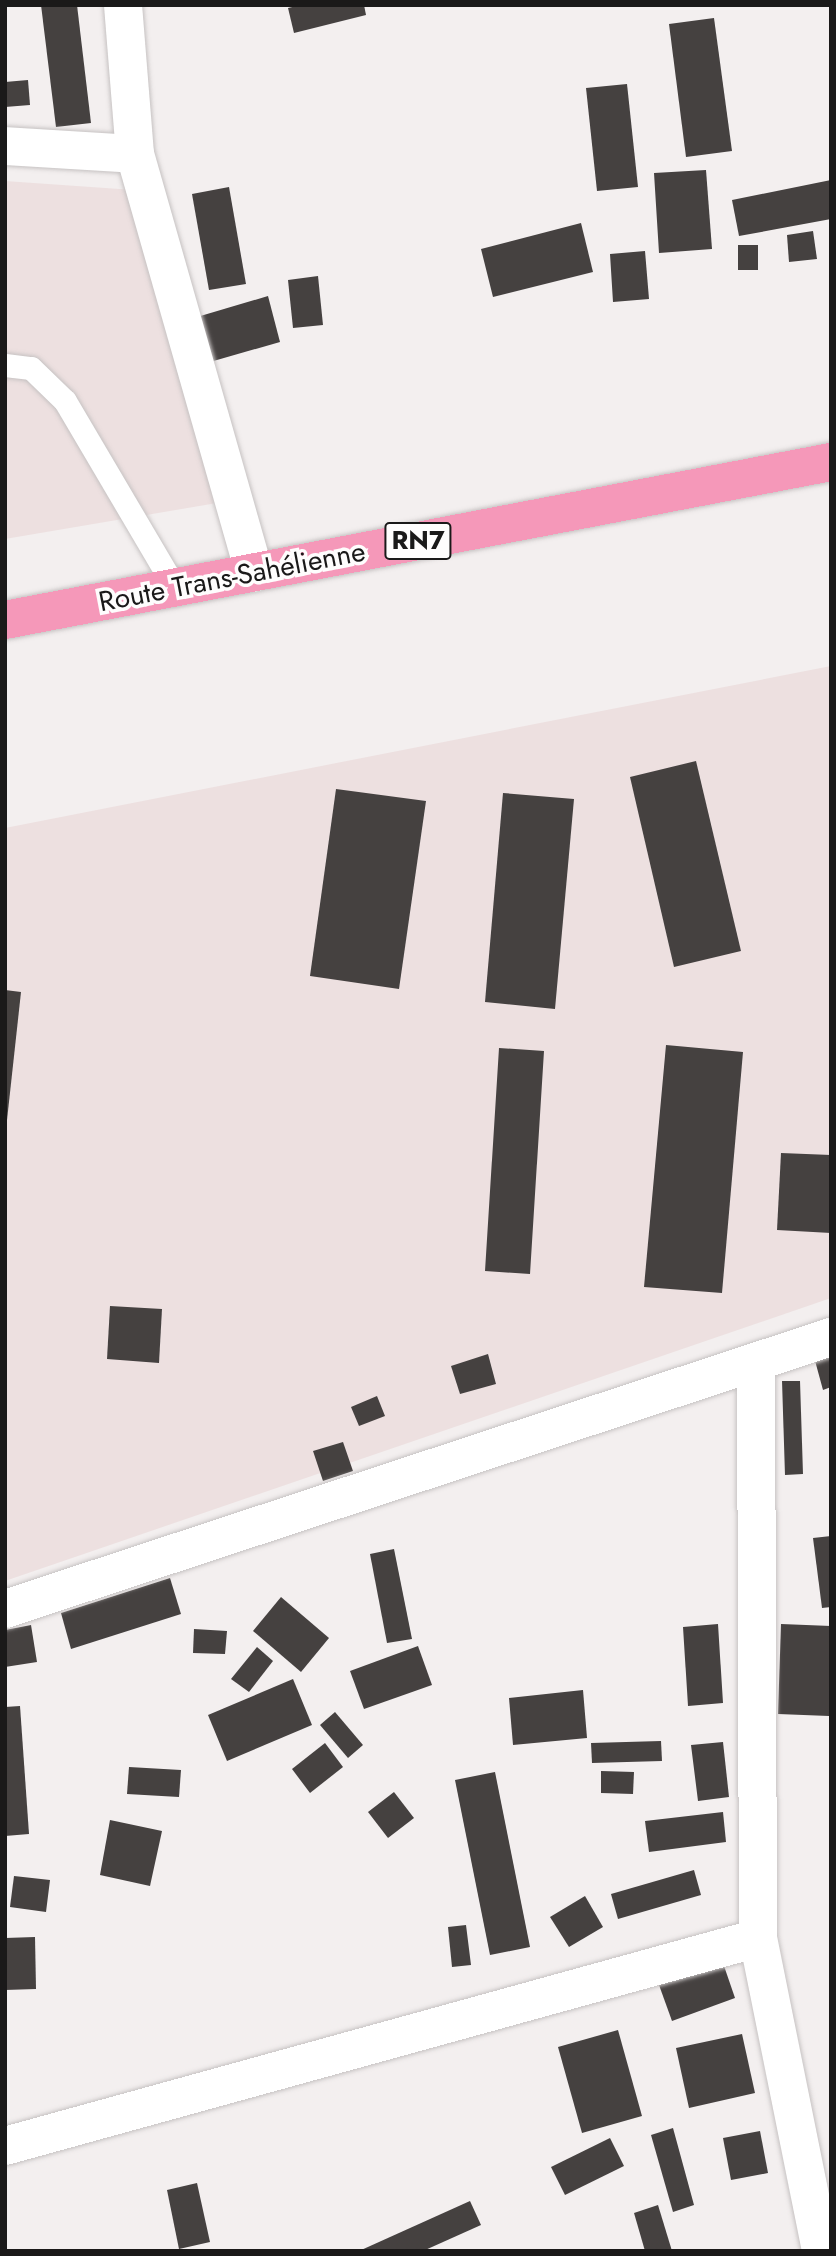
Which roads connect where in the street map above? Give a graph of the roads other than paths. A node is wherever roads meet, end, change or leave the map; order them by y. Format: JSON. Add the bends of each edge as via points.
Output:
{"nodes":[{"id":1,"x":123,"y":5,"type":"edge"},
{"id":2,"x":5,"y":146,"type":"edge"},
{"id":3,"x":135,"y":154,"type":"junction"},
{"id":4,"x":5,"y":365,"type":"edge"},
{"id":5,"x":831,"y":462,"type":"edge"},
{"id":6,"x":254,"y":572,"type":"junction"},
{"id":7,"x":175,"y":588,"type":"junction"},
{"id":8,"x":5,"y":620,"type":"edge"},
{"id":9,"x":831,"y":1337,"type":"edge"},
{"id":10,"x":756,"y":1362,"type":"junction"},
{"id":11,"x":5,"y":1609,"type":"edge"},
{"id":12,"x":758,"y":1938,"type":"junction"},
{"id":13,"x":5,"y":2146,"type":"edge"},
{"id":14,"x":821,"y":2251,"type":"edge"}],
"edges":[{"from":1,"to":3,"type":"street"},
{"from":2,"to":3,"type":"street"},
{"from":3,"to":6,"type":"street"},
{"from":4,"to":7,"type":"lane","via":[[31,368],[65,401]]},
{"from":5,"to":6,"type":"highway","name":"Route Trans-Sahélienne","number":"RN7"},
{"from":6,"to":7,"type":"highway","name":"Route Trans-Sahélienne","number":"RN7"},
{"from":7,"to":8,"type":"highway","name":"Route Trans-Sahélienne","number":"RN7"},
{"from":9,"to":10,"type":"street"},
{"from":10,"to":11,"type":"street"},
{"from":10,"to":12,"type":"street"},
{"from":12,"to":13,"type":"street"},
{"from":12,"to":14,"type":"street"}]}
